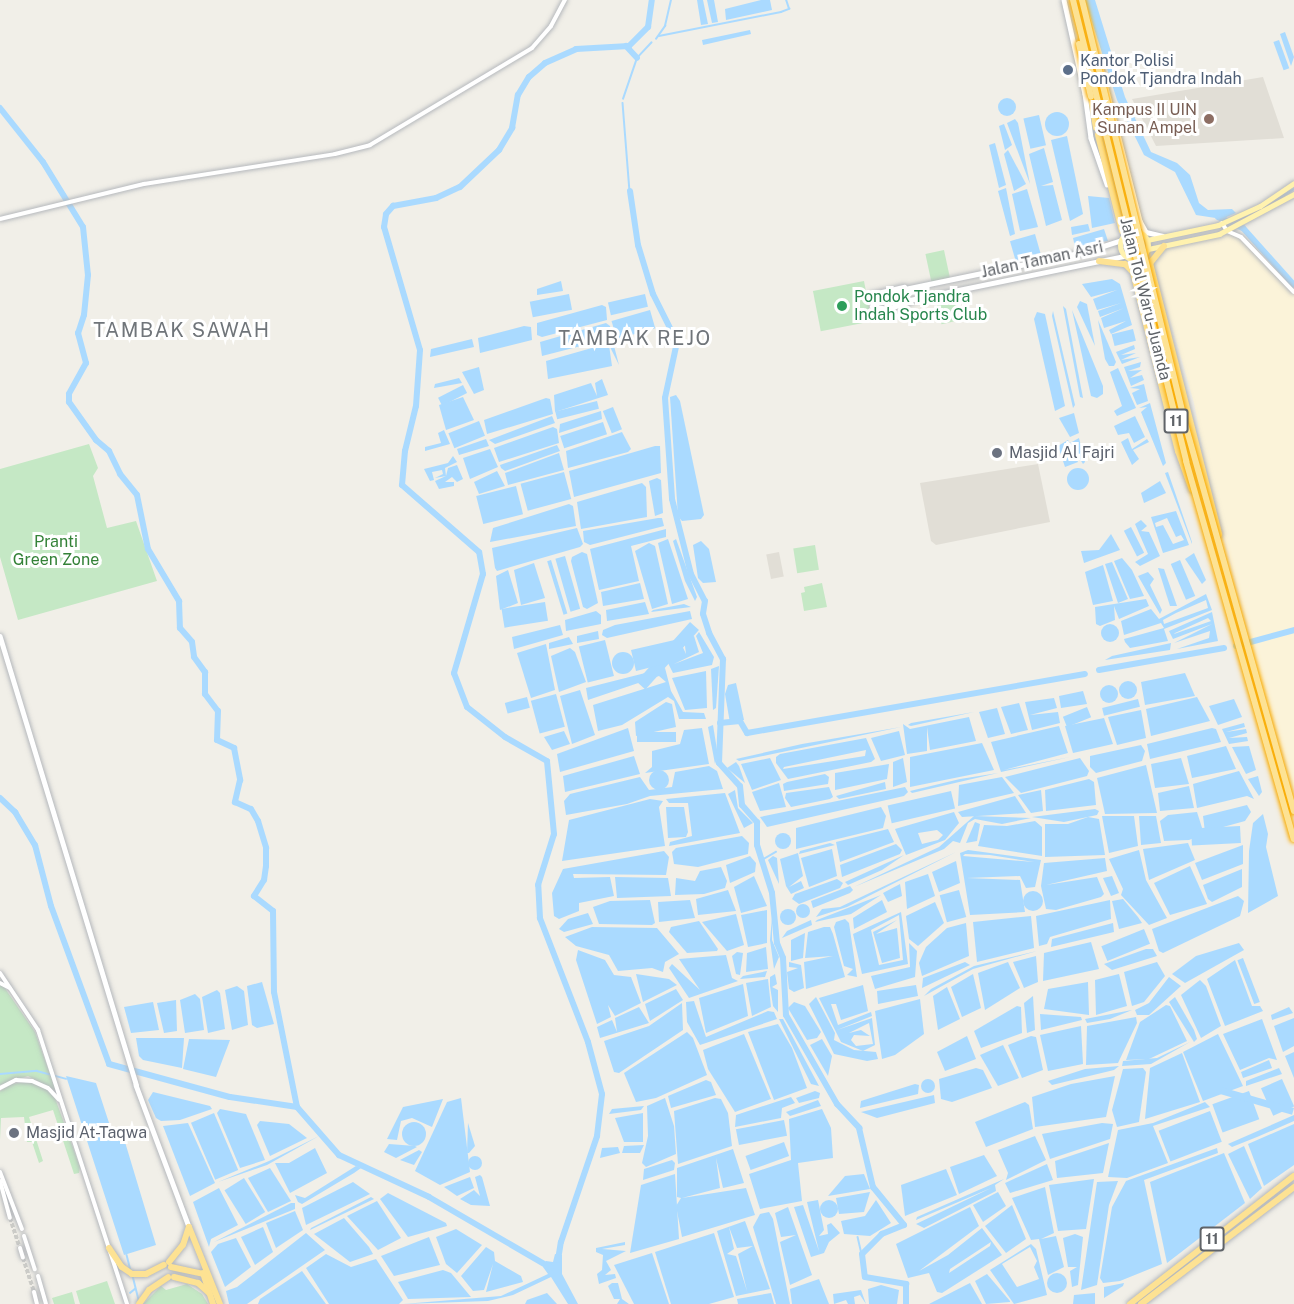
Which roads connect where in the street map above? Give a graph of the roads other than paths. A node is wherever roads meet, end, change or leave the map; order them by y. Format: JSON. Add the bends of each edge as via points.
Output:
{"nodes":[{"id":1,"x":565,"y":0,"type":"edge"},
{"id":2,"x":1064,"y":0,"type":"edge"},
{"id":3,"x":1071,"y":0,"type":"edge"},
{"id":4,"x":1081,"y":0,"type":"edge"},
{"id":5,"x":1092,"y":52,"type":"junction"},
{"id":6,"x":1077,"y":56,"type":"junction"},
{"id":7,"x":1294,"y":183,"type":"edge"},
{"id":8,"x":1294,"y":194,"type":"edge"},
{"id":9,"x":0,"y":219,"type":"edge"},
{"id":10,"x":1223,"y":223,"type":"junction"},
{"id":11,"x":1228,"y":230,"type":"junction"},
{"id":12,"x":1122,"y":231,"type":"junction"},
{"id":13,"x":1134,"y":231,"type":"junction"},
{"id":14,"x":1169,"y":237,"type":"junction"},
{"id":15,"x":1160,"y":238,"type":"junction"},
{"id":16,"x":1121,"y":240,"type":"junction"},
{"id":17,"x":1147,"y":240,"type":"junction"},
{"id":18,"x":1162,"y":246,"type":"junction"},
{"id":19,"x":1147,"y":250,"type":"junction"},
{"id":20,"x":1124,"y":256,"type":"junction"},
{"id":21,"x":1099,"y":261,"type":"junction"},
{"id":22,"x":1150,"y":263,"type":"junction"},
{"id":23,"x":916,"y":286,"type":"junction"},
{"id":24,"x":1294,"y":292,"type":"edge"},
{"id":25,"x":869,"y":295,"type":"dead end"},
{"id":26,"x":919,"y":297,"type":"junction"},
{"id":27,"x":872,"y":306,"type":"dead end"},
{"id":28,"x":1199,"y":505,"type":"junction"},
{"id":29,"x":1227,"y":576,"type":"junction"},
{"id":30,"x":0,"y":636,"type":"edge"},
{"id":31,"x":1294,"y":811,"type":"edge"},
{"id":32,"x":1294,"y":839,"type":"edge"},
{"id":33,"x":0,"y":973,"type":"edge"},
{"id":34,"x":0,"y":983,"type":"edge"},
{"id":35,"x":13,"y":991,"type":"junction"},
{"id":36,"x":0,"y":1088,"type":"edge"},
{"id":37,"x":62,"y":1106,"type":"junction"},
{"id":38,"x":0,"y":1172,"type":"edge"},
{"id":39,"x":1294,"y":1176,"type":"edge"},
{"id":40,"x":0,"y":1182,"type":"edge"},
{"id":41,"x":1294,"y":1187,"type":"edge"},
{"id":42,"x":10,"y":1218,"type":"tunnel mouth"},
{"id":43,"x":189,"y":1227,"type":"junction"},
{"id":44,"x":22,"y":1229,"type":"dead end"},
{"id":45,"x":24,"y":1236,"type":"dead end"},
{"id":46,"x":20,"y":1248,"type":"tunnel mouth"},
{"id":47,"x":109,"y":1248,"type":"junction"},
{"id":48,"x":23,"y":1258,"type":"tunnel mouth"},
{"id":49,"x":167,"y":1266,"type":"junction"},
{"id":50,"x":35,"y":1269,"type":"dead end"},
{"id":51,"x":38,"y":1276,"type":"dead end"},
{"id":52,"x":206,"y":1276,"type":"junction"},
{"id":53,"x":34,"y":1293,"type":"tunnel mouth"},
{"id":54,"x":209,"y":1293,"type":"junction"},
{"id":55,"x":140,"y":1301,"type":"edge"},
{"id":56,"x":37,"y":1304,"type":"edge"},
{"id":57,"x":46,"y":1304,"type":"edge"},
{"id":58,"x":127,"y":1304,"type":"edge"},
{"id":59,"x":213,"y":1304,"type":"edge"},
{"id":60,"x":220,"y":1304,"type":"edge"},
{"id":61,"x":1130,"y":1304,"type":"edge"},
{"id":62,"x":1141,"y":1304,"type":"edge"}],
"edges":[{"from":1,"to":9,"type":"street","via":[[551,26],[532,48],[370,145],[155,182]]},
{"from":2,"to":6,"type":"main road","name":"Jalan Taman Asri"},
{"from":3,"to":12,"type":"highway","bridge":true,"via":[[1097,132]]},
{"from":3,"to":28,"type":"highway","name":"Jalan Tol Waru–Juanda","number":"11","bridge":true},
{"from":4,"to":5,"type":"main road"},
{"from":4,"to":29,"type":"highway","name":"Jalan Tol Waru–Juanda","number":"11","bridge":true,"via":[[1184,420]]},
{"from":5,"to":6,"type":"main road"},
{"from":5,"to":13,"type":"main road"},
{"from":5,"to":14,"type":"main road","via":[[1102,69],[1142,228]]},
{"from":6,"to":12,"type":"main road","name":"Jalan Taman Asri","via":[[1093,146]]},
{"from":7,"to":10,"type":"main road"},
{"from":8,"to":11,"type":"main road"},
{"from":10,"to":11,"type":"street"},
{"from":10,"to":14,"type":"main road"},
{"from":11,"to":18,"type":"main road"},
{"from":11,"to":24,"type":"street","via":[[1242,237]]},
{"from":12,"to":16,"type":"main road","name":"Jalan Taman Asri"},
{"from":13,"to":16,"type":"main road"},
{"from":13,"to":17,"type":"main road"},
{"from":14,"to":15,"type":"main road"},
{"from":15,"to":17,"type":"main road"},
{"from":15,"to":18,"type":"main road"},
{"from":16,"to":20,"type":"main road"},
{"from":16,"to":23,"type":"main road","name":"Jalan Taman Asri","via":[[1086,252]]},
{"from":17,"to":19,"type":"main road"},
{"from":18,"to":19,"type":"main road"},
{"from":18,"to":22,"type":"highway"},
{"from":19,"to":20,"type":"main road","via":[[1134,260]]},
{"from":19,"to":22,"type":"highway"},
{"from":20,"to":21,"type":"main road","name":"Jalan Taman Asri"},
{"from":21,"to":26,"type":"main road","name":"Jalan Taman Asri"},
{"from":21,"to":28,"type":"highway","bridge":true,"via":[[1125,264],[1133,272],[1178,451]]},
{"from":22,"to":29,"type":"highway","bridge":true},
{"from":23,"to":25,"type":"main road","via":[[892,287]]},
{"from":23,"to":26,"type":"main road","name":"Jalan Taman Asri","via":[[892,292],[888,299],[895,303]]},
{"from":26,"to":27,"type":"main road","via":[[887,309]]},
{"from":28,"to":32,"type":"highway","name":"Jalan Tol Waru–Juanda","number":"11","bridge":true},
{"from":29,"to":31,"type":"highway","name":"Jalan Tol Waru–Juanda","number":"11","bridge":true},
{"from":30,"to":43,"type":"main road","via":[[136,1085]]},
{"from":33,"to":35,"type":"street"},
{"from":34,"to":35,"type":"street"},
{"from":35,"to":37,"type":"street","via":[[38,1030]]},
{"from":36,"to":37,"type":"street","via":[[16,1080],[32,1080],[48,1088]]},
{"from":37,"to":47,"type":"street"},
{"from":38,"to":44,"type":"street"},
{"from":39,"to":61,"type":"highway","number":"11"},
{"from":40,"to":42,"type":"street"},
{"from":41,"to":62,"type":"highway","number":"11"},
{"from":43,"to":49,"type":"highway","via":[[183,1245]]},
{"from":43,"to":52,"type":"highway"},
{"from":45,"to":50,"type":"street"},
{"from":46,"to":48,"type":"street"},
{"from":47,"to":49,"type":"highway","via":[[132,1274]]},
{"from":47,"to":58,"type":"street"},
{"from":49,"to":52,"type":"highway"},
{"from":51,"to":57,"type":"street"},
{"from":52,"to":54,"type":"highway"},
{"from":52,"to":60,"type":"highway"},
{"from":53,"to":56,"type":"street"},
{"from":54,"to":55,"type":"highway","via":[[198,1283],[171,1277]]},
{"from":54,"to":59,"type":"highway"}]}
